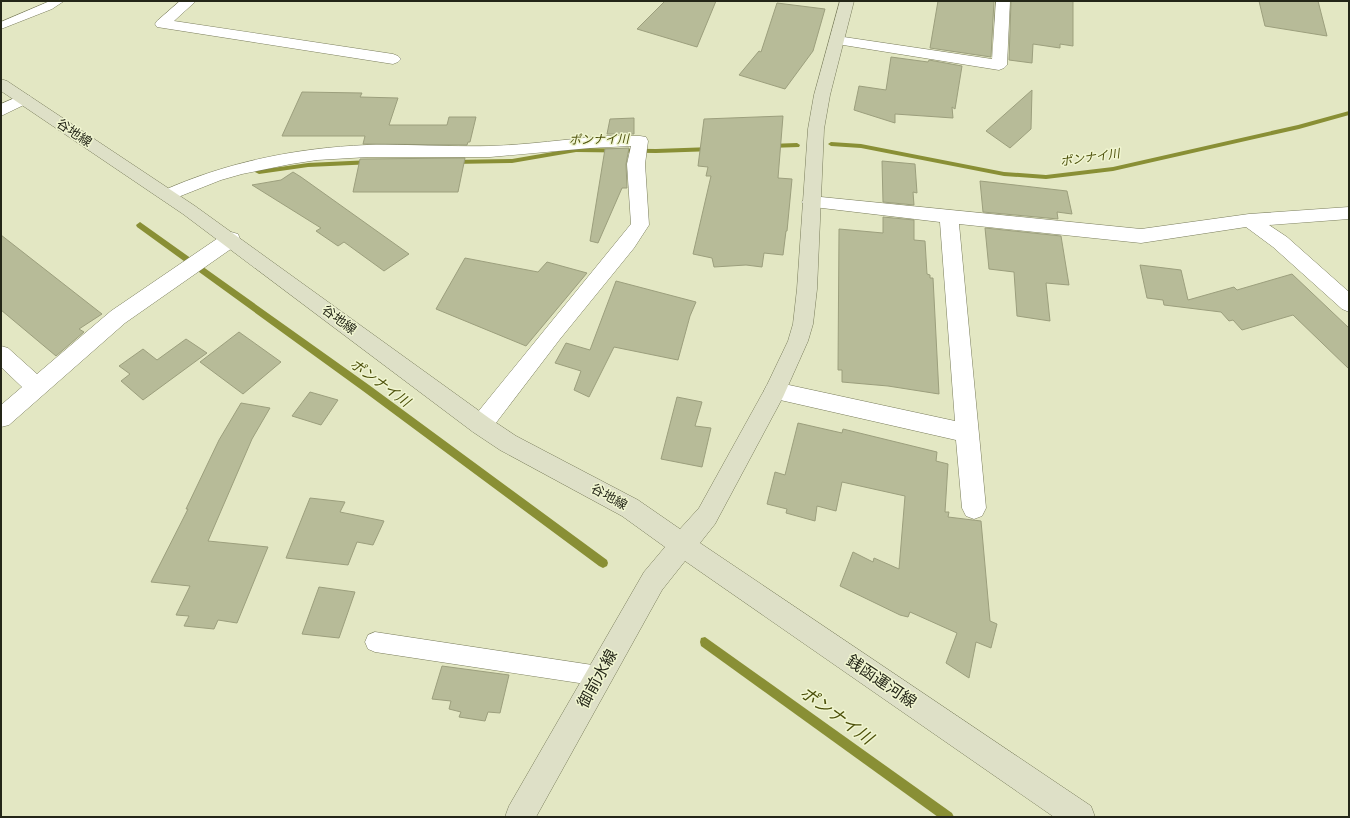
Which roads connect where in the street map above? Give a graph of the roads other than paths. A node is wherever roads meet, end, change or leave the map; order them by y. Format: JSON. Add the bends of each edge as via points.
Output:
{"nodes":[{"id":1,"x":58,"y":1,"type":"edge"},
{"id":2,"x":189,"y":1,"type":"edge"},
{"id":3,"x":847,"y":1,"type":"edge"},
{"id":4,"x":1003,"y":1,"type":"edge"},
{"id":5,"x":1,"y":26,"type":"edge"},
{"id":6,"x":837,"y":40,"type":"junction"},
{"id":7,"x":393,"y":59,"type":"dead end"},
{"id":8,"x":1,"y":84,"type":"edge"},
{"id":9,"x":24,"y":100,"type":"junction"},
{"id":10,"x":1,"y":111,"type":"edge"},
{"id":11,"x":168,"y":195,"type":"junction"},
{"id":12,"x":811,"y":202,"type":"junction"},
{"id":13,"x":1349,"y":213,"type":"edge"},
{"id":14,"x":949,"y":217,"type":"junction"},
{"id":15,"x":1249,"y":220,"type":"junction"},
{"id":16,"x":231,"y":239,"type":"junction"},
{"id":17,"x":1349,"y":304,"type":"edge"},
{"id":18,"x":1,"y":354,"type":"edge"},
{"id":19,"x":36,"y":387,"type":"junction"},
{"id":20,"x":775,"y":390,"type":"junction"},
{"id":21,"x":1,"y":418,"type":"edge"},
{"id":22,"x":481,"y":425,"type":"junction"},
{"id":23,"x":967,"y":433,"type":"junction"},
{"id":24,"x":974,"y":508,"type":"dead end"},
{"id":25,"x":683,"y":546,"type":"junction"},
{"id":26,"x":375,"y":642,"type":"dead end"},
{"id":27,"x":600,"y":676,"type":"junction"},
{"id":28,"x":520,"y":817,"type":"edge"},
{"id":29,"x":1080,"y":817,"type":"edge"}],
"edges":[{"from":1,"to":5,"type":"lane"},
{"from":2,"to":7,"type":"street","via":[[162,24]]},
{"from":3,"to":6,"type":"street","name":"御前水線"},
{"from":4,"to":6,"type":"street","via":[[999,65]]},
{"from":6,"to":12,"type":"street","name":"御前水線","via":[[817,118]]},
{"from":8,"to":9,"type":"street","name":"谷地線"},
{"from":9,"to":10,"type":"street"},
{"from":9,"to":11,"type":"street","name":"谷地線"},
{"from":11,"to":16,"type":"street","name":"谷地線"},
{"from":11,"to":22,"type":"street","via":[[189,185],[244,168],[294,158],[366,151],[506,151],[580,143],[640,141],[636,164],[640,224]]},
{"from":12,"to":14,"type":"street"},
{"from":12,"to":20,"type":"street","name":"御前水線","via":[[803,324],[798,341]]},
{"from":13,"to":15,"type":"street"},
{"from":14,"to":15,"type":"street","via":[[1141,236]]},
{"from":14,"to":23,"type":"street"},
{"from":15,"to":17,"type":"street","via":[[1280,242]]},
{"from":16,"to":19,"type":"street","via":[[118,317]]},
{"from":16,"to":22,"type":"street","name":"谷地線"},
{"from":18,"to":19,"type":"street"},
{"from":19,"to":21,"type":"street"},
{"from":20,"to":23,"type":"street"},
{"from":20,"to":25,"type":"street","name":"御前水線","via":[[707,516]]},
{"from":22,"to":25,"type":"street","name":"谷地線","via":[[508,443],[630,508]]},
{"from":23,"to":24,"type":"street"},
{"from":25,"to":27,"type":"street","name":"御前水線","via":[[653,581]]},
{"from":25,"to":29,"type":"street","name":"銭函運河線"},
{"from":26,"to":27,"type":"lane"},
{"from":27,"to":28,"type":"street","name":"御前水線"}]}
